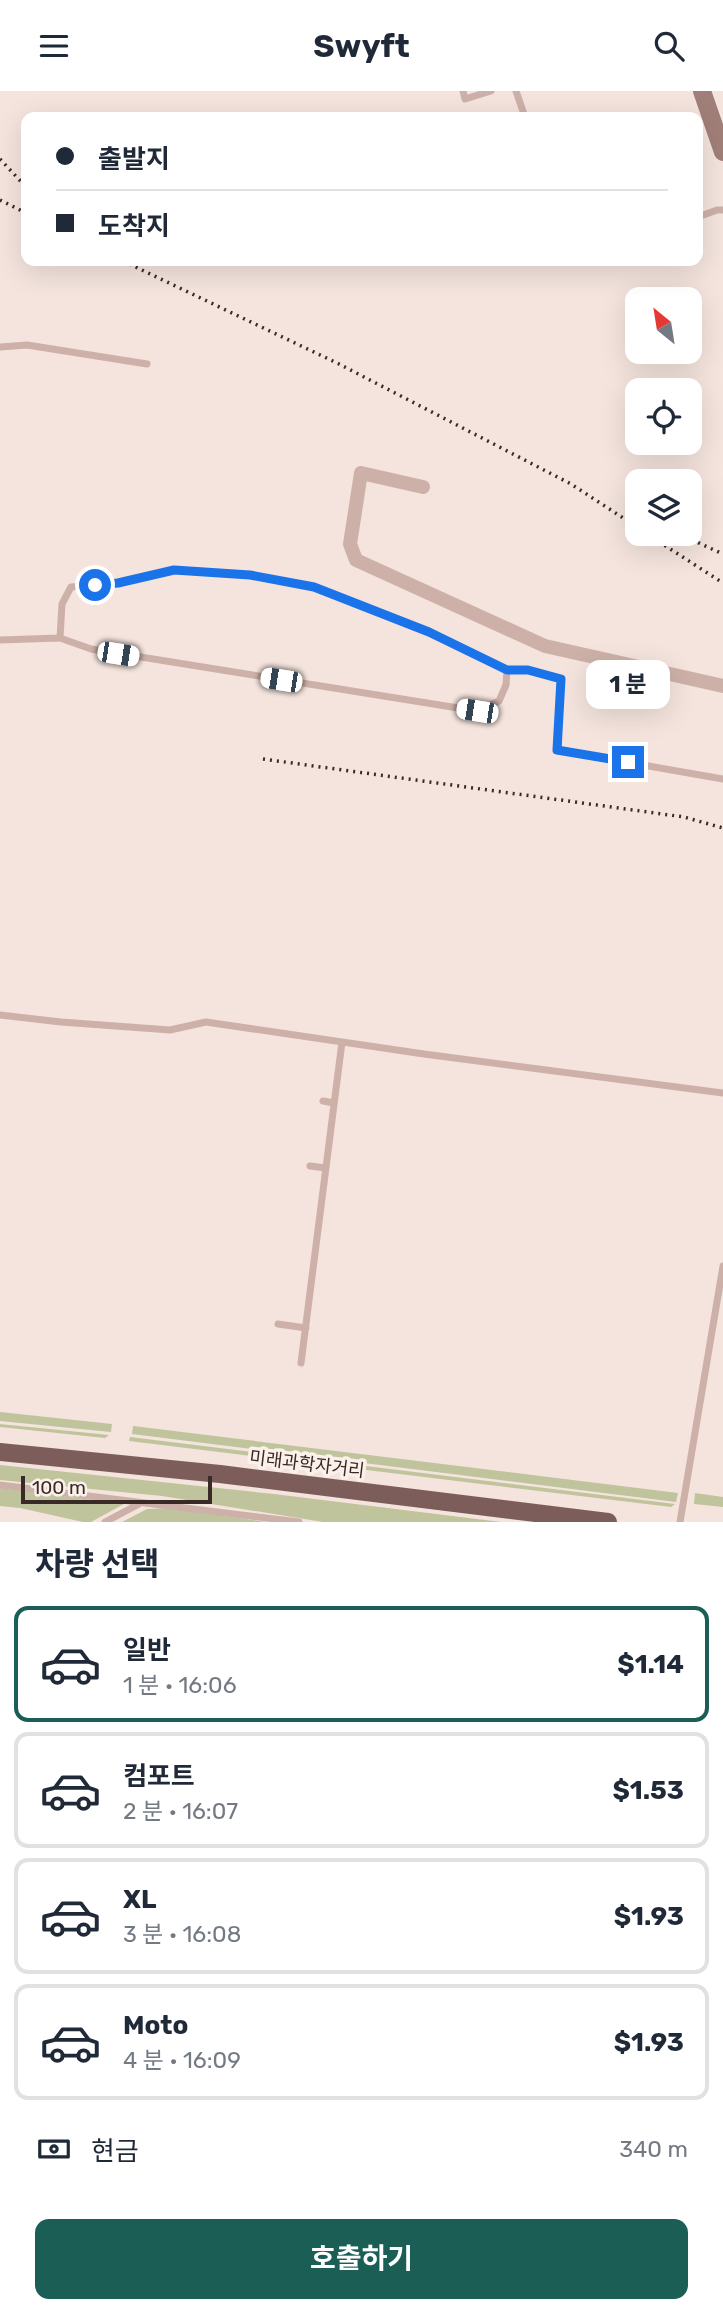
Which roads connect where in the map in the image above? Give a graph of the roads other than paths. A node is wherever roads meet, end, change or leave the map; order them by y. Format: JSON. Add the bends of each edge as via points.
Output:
{"nodes":[{"id":1,"x":463,"y":91,"type":"edge"},
{"id":2,"x":491,"y":91,"type":"edge"},
{"id":3,"x":516,"y":91,"type":"edge"},
{"id":4,"x":702,"y":91,"type":"edge"},
{"id":5,"x":523,"y":112,"type":"edge"},
{"id":6,"x":723,"y":152,"type":"edge"},
{"id":7,"x":723,"y":210,"type":"edge"},
{"id":8,"x":703,"y":215,"type":"edge"},
{"id":9,"x":0,"y":347,"type":"edge"},
{"id":10,"x":147,"y":363,"type":"dead end"},
{"id":11,"x":423,"y":487,"type":"dead end"},
{"id":12,"x":60,"y":638,"type":"junction"},
{"id":13,"x":0,"y":640,"type":"edge"},
{"id":14,"x":507,"y":670,"type":"junction"},
{"id":15,"x":723,"y":686,"type":"edge"},
{"id":16,"x":723,"y":779,"type":"edge"},
{"id":17,"x":0,"y":1015,"type":"edge"},
{"id":18,"x":342,"y":1042,"type":"junction"},
{"id":19,"x":723,"y":1093,"type":"edge"},
{"id":20,"x":323,"y":1101,"type":"dead end"},
{"id":21,"x":334,"y":1103,"type":"junction"},
{"id":22,"x":310,"y":1166,"type":"dead end"},
{"id":23,"x":326,"y":1168,"type":"junction"},
{"id":24,"x":723,"y":1266,"type":"edge"},
{"id":25,"x":278,"y":1324,"type":"dead end"},
{"id":26,"x":306,"y":1328,"type":"junction"},
{"id":27,"x":301,"y":1363,"type":"dead end"},
{"id":28,"x":0,"y":1452,"type":"edge"},
{"id":29,"x":0,"y":1485,"type":"edge"},
{"id":30,"x":139,"y":1503,"type":"junction"},
{"id":31,"x":105,"y":1522,"type":"edge"},
{"id":32,"x":299,"y":1522,"type":"edge"},
{"id":33,"x":608,"y":1522,"type":"edge"},
{"id":34,"x":680,"y":1522,"type":"edge"}],
"edges":[{"from":1,"to":2,"type":"lane","via":[[466,99]]},
{"from":3,"to":5,"type":"lane"},
{"from":4,"to":6,"type":"main road"},
{"from":7,"to":8,"type":"lane"},
{"from":9,"to":10,"type":"lane","via":[[27,345]]},
{"from":11,"to":15,"type":"street","via":[[361,473],[351,544],[356,560],[545,646]]},
{"from":12,"to":13,"type":"lane"},
{"from":12,"to":14,"type":"lane","via":[[91,649],[477,711],[499,701]]},
{"from":12,"to":14,"type":"lane","via":[[62,604],[71,587],[118,583],[174,570],[250,575],[314,587],[429,632]]},
{"from":14,"to":16,"type":"lane","via":[[561,679],[557,750]]},
{"from":17,"to":18,"type":"lane","via":[[170,1030],[206,1021]]},
{"from":18,"to":19,"type":"lane"},
{"from":18,"to":21,"type":"lane"},
{"from":20,"to":21,"type":"lane"},
{"from":21,"to":23,"type":"lane"},
{"from":22,"to":23,"type":"lane"},
{"from":23,"to":26,"type":"lane"},
{"from":24,"to":34,"type":"lane"},
{"from":25,"to":26,"type":"lane"},
{"from":26,"to":27,"type":"lane"},
{"from":28,"to":33,"type":"main road","name":"미래과학자거리"},
{"from":29,"to":30,"type":"lane"},
{"from":30,"to":31,"type":"lane"},
{"from":30,"to":32,"type":"lane"}]}
